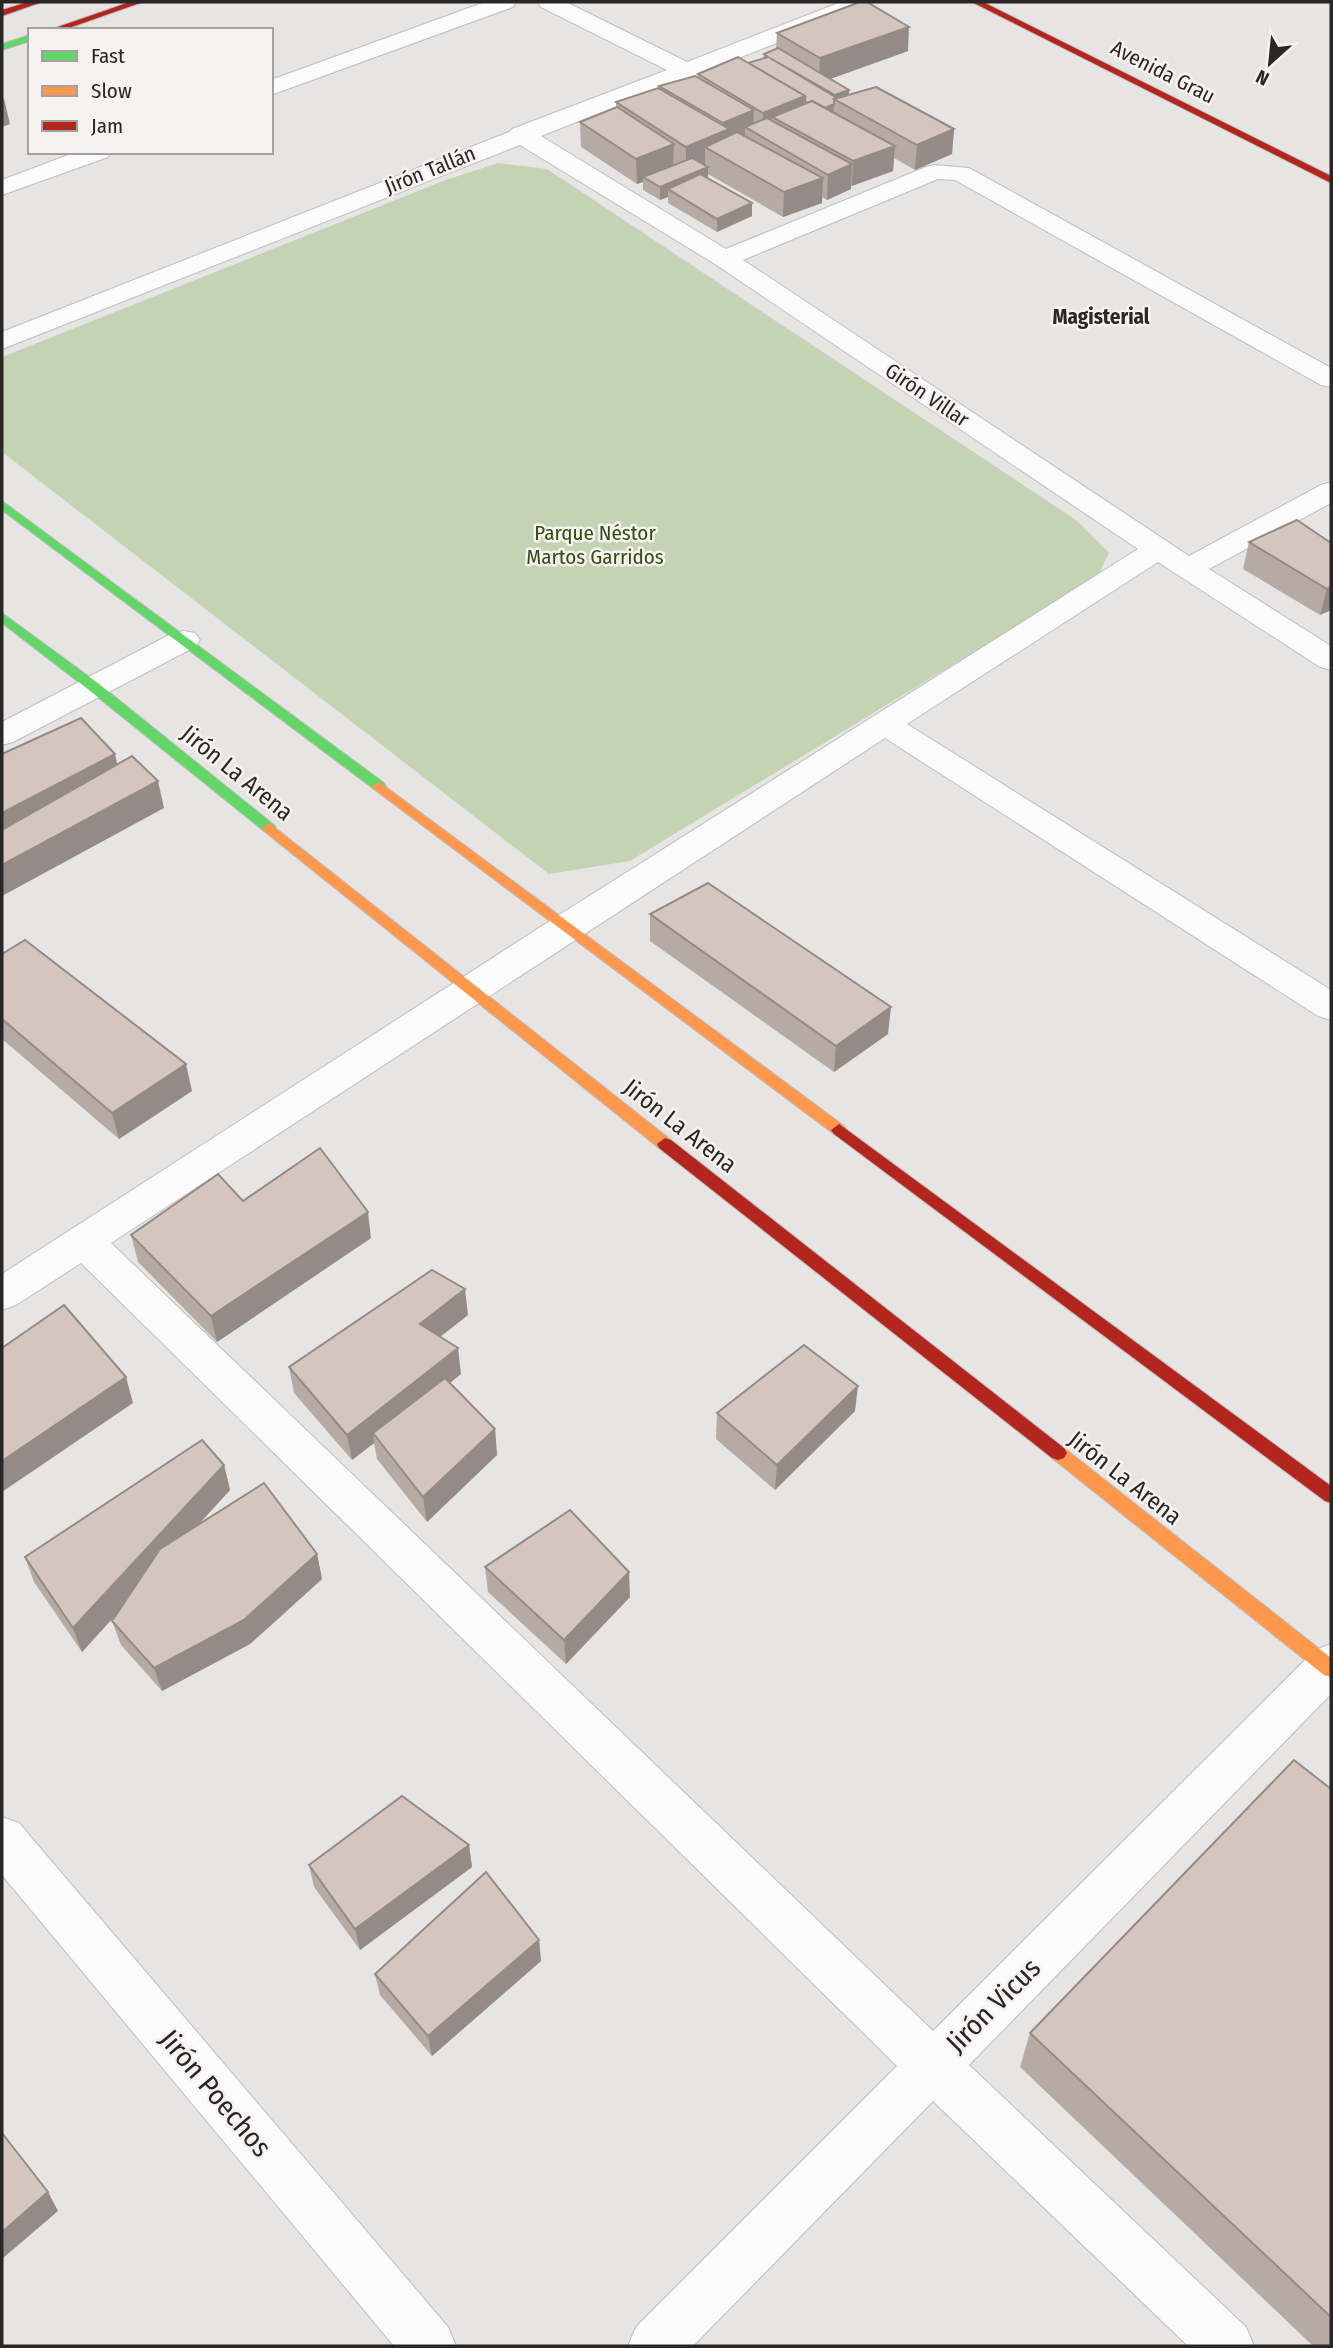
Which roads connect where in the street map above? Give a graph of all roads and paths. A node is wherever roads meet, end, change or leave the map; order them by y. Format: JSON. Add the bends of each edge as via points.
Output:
{"nodes":[{"id":1,"x":37,"y":2,"type":"edge"},
{"id":2,"x":138,"y":2,"type":"edge"},
{"id":3,"x":505,"y":2,"type":"edge"},
{"id":4,"x":549,"y":2,"type":"edge"},
{"id":5,"x":860,"y":2,"type":"edge"},
{"id":6,"x":976,"y":2,"type":"edge"},
{"id":7,"x":2,"y":13,"type":"edge"},
{"id":8,"x":59,"y":28,"type":"edge"},
{"id":9,"x":28,"y":39,"type":"edge"},
{"id":10,"x":2,"y":47,"type":"edge"},
{"id":11,"x":685,"y":70,"type":"junction"},
{"id":12,"x":273,"y":87,"type":"edge"},
{"id":13,"x":520,"y":134,"type":"junction"},
{"id":14,"x":94,"y":154,"type":"edge"},
{"id":15,"x":1331,"y":180,"type":"edge"},
{"id":16,"x":2,"y":188,"type":"edge"},
{"id":17,"x":724,"y":259,"type":"junction"},
{"id":18,"x":2,"y":341,"type":"edge"},
{"id":19,"x":1331,"y":379,"type":"edge"},
{"id":20,"x":1331,"y":491,"type":"edge"},
{"id":21,"x":2,"y":505,"type":"edge"},
{"id":22,"x":1158,"y":549,"type":"junction"},
{"id":23,"x":1188,"y":568,"type":"junction"},
{"id":24,"x":2,"y":617,"type":"edge"},
{"id":25,"x":184,"y":640,"type":"junction"},
{"id":26,"x":1331,"y":660,"type":"edge"},
{"id":27,"x":94,"y":687,"type":"junction"},
{"id":28,"x":885,"y":724,"type":"junction"},
{"id":29,"x":2,"y":735,"type":"edge"},
{"id":30,"x":569,"y":926,"type":"junction"},
{"id":31,"x":470,"y":990,"type":"junction"},
{"id":32,"x":1331,"y":1007,"type":"edge"},
{"id":33,"x":83,"y":1240,"type":"junction"},
{"id":34,"x":2,"y":1294,"type":"edge"},
{"id":35,"x":1331,"y":1496,"type":"edge"},
{"id":36,"x":1330,"y":1667,"type":"edge"},
{"id":37,"x":2,"y":1839,"type":"edge"},
{"id":38,"x":933,"y":2066,"type":"junction"},
{"id":39,"x":429,"y":2346,"type":"edge"},
{"id":40,"x":655,"y":2346,"type":"edge"},
{"id":41,"x":1227,"y":2346,"type":"edge"}],
"edges":[{"from":1,"to":7,"type":"street"},
{"from":2,"to":8,"type":"street"},
{"from":3,"to":12,"type":"street"},
{"from":4,"to":11,"type":"street"},
{"from":5,"to":11,"type":"street","name":"Jirón Tallán"},
{"from":6,"to":15,"type":"street","name":"Avenida Grau"},
{"from":9,"to":10,"type":"street"},
{"from":11,"to":13,"type":"street","name":"Jirón Tallán"},
{"from":13,"to":17,"type":"street","name":"Girón Villar"},
{"from":13,"to":18,"type":"street","name":"Jirón Tallán"},
{"from":14,"to":16,"type":"street"},
{"from":17,"to":19,"type":"street","via":[[935,172],[960,173]]},
{"from":17,"to":22,"type":"street","name":"Girón Villar"},
{"from":20,"to":23,"type":"street"},
{"from":21,"to":25,"type":"street"},
{"from":22,"to":23,"type":"street","name":"Girón Villar"},
{"from":22,"to":28,"type":"street"},
{"from":23,"to":26,"type":"street","name":"Girón Villar"},
{"from":24,"to":27,"type":"street","name":"Jirón La Arena"},
{"from":25,"to":27,"type":"street"},
{"from":25,"to":30,"type":"street"},
{"from":27,"to":29,"type":"street"},
{"from":27,"to":31,"type":"street","name":"Jirón La Arena"},
{"from":28,"to":30,"type":"street"},
{"from":28,"to":32,"type":"street"},
{"from":30,"to":31,"type":"street"},
{"from":30,"to":35,"type":"street"},
{"from":31,"to":33,"type":"street"},
{"from":31,"to":36,"type":"street","name":"Jirón La Arena"},
{"from":33,"to":34,"type":"street"},
{"from":33,"to":38,"type":"street"},
{"from":36,"to":38,"type":"street","name":"Jirón Vicus"},
{"from":37,"to":39,"type":"street","name":"Jirón Poechos"},
{"from":38,"to":40,"type":"street","name":"Jirón Vicus"},
{"from":38,"to":41,"type":"street"}]}
